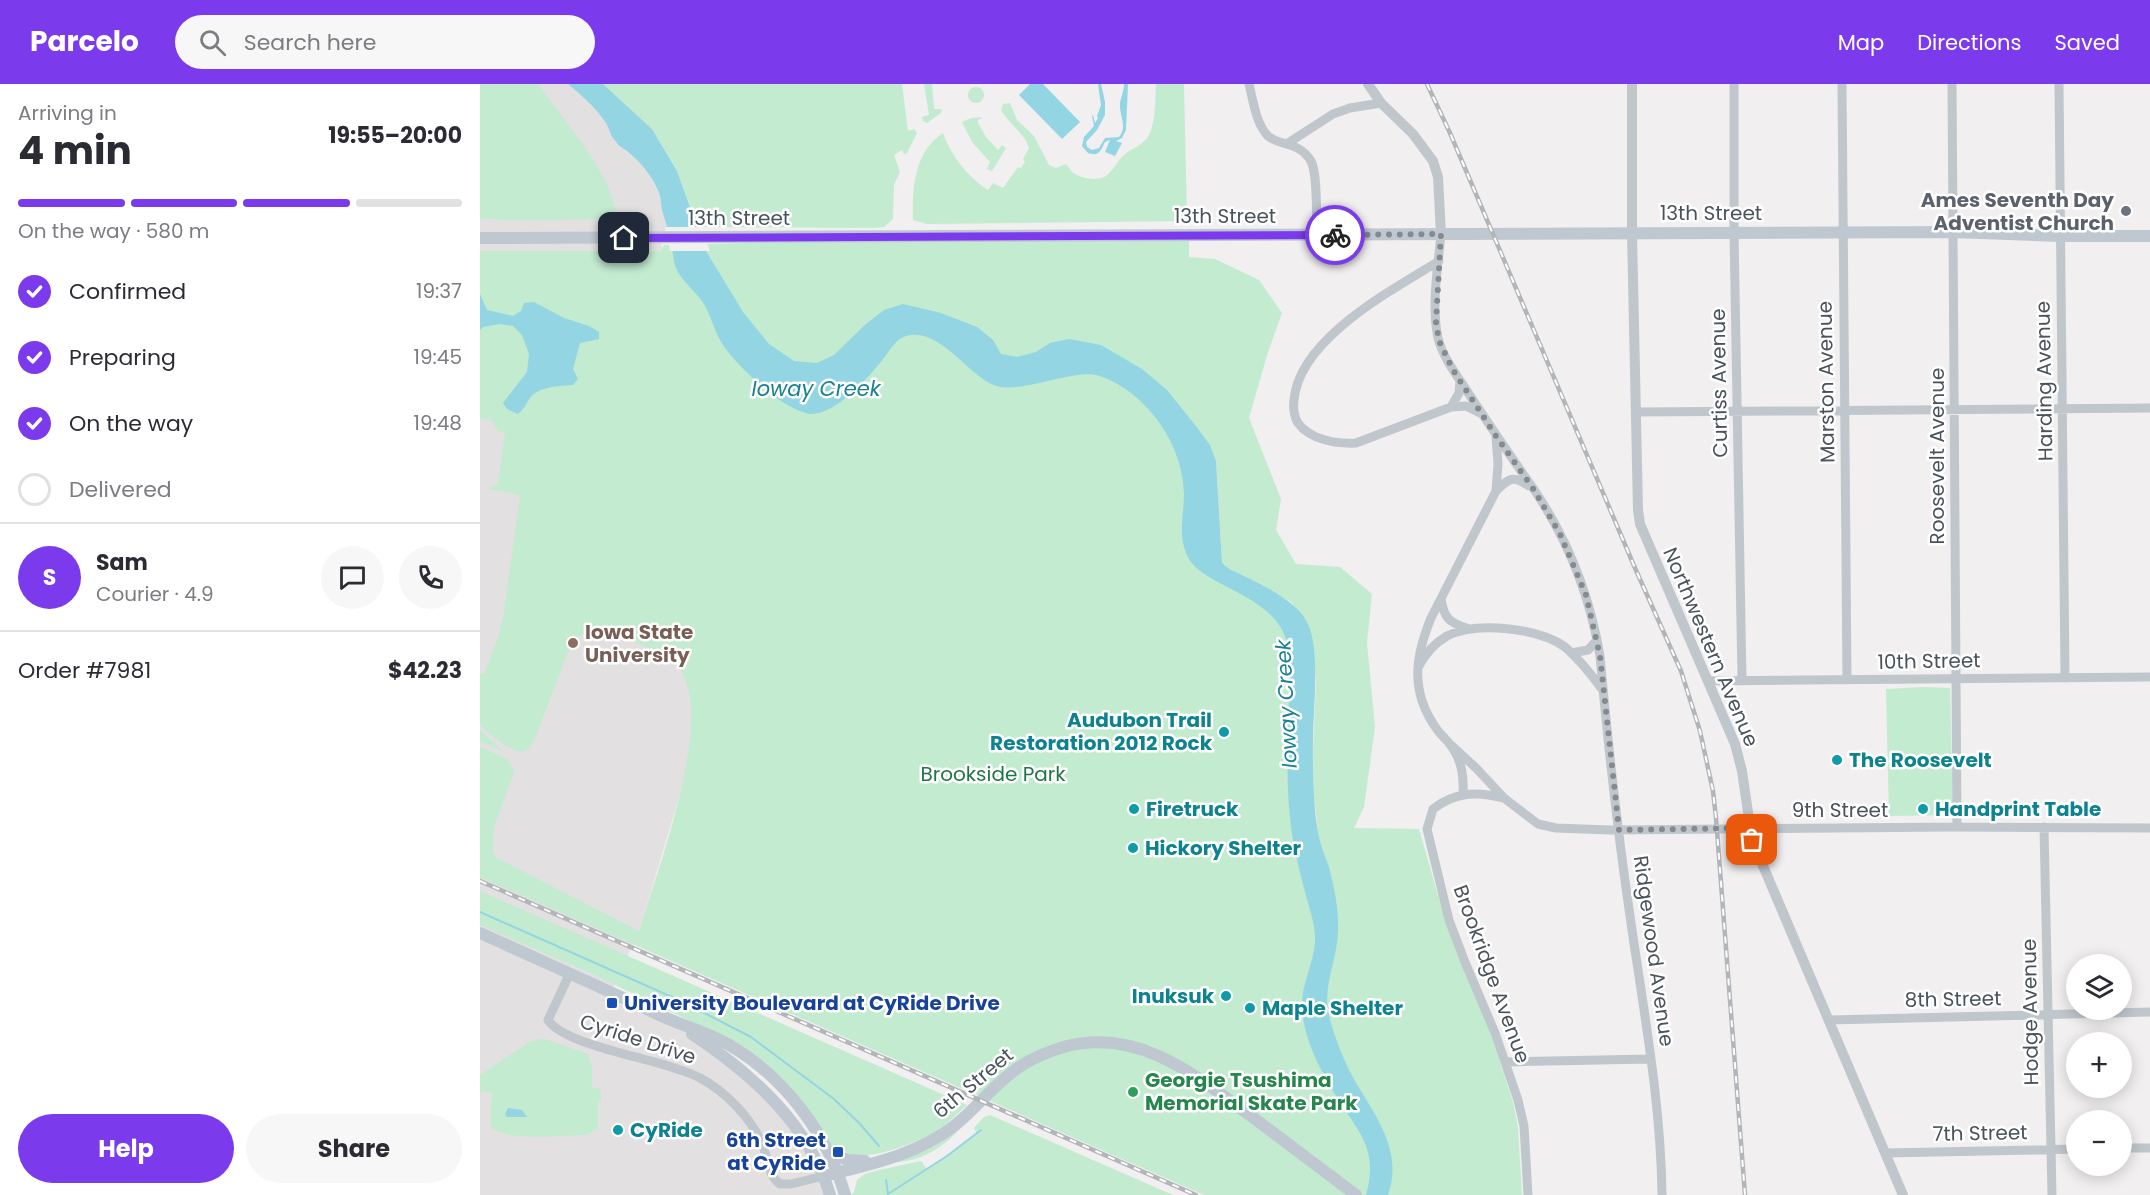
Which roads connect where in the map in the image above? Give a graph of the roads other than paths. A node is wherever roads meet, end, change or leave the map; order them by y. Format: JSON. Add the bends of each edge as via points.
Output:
{"nodes":[{"id":1,"x":1249,"y":84,"type":"edge"},
{"id":2,"x":1368,"y":84,"type":"edge"},
{"id":3,"x":1632,"y":84,"type":"edge"},
{"id":4,"x":1734,"y":84,"type":"edge"},
{"id":5,"x":1842,"y":84,"type":"edge"},
{"id":6,"x":1952,"y":84,"type":"edge"},
{"id":7,"x":2059,"y":84,"type":"edge"},
{"id":8,"x":1381,"y":103,"type":"junction"},
{"id":9,"x":1288,"y":143,"type":"junction"},
{"id":10,"x":1842,"y":232,"type":"junction"},
{"id":11,"x":1953,"y":232,"type":"junction"},
{"id":12,"x":1632,"y":233,"type":"junction"},
{"id":13,"x":1734,"y":233,"type":"junction"},
{"id":14,"x":1441,"y":234,"type":"junction"},
{"id":15,"x":1317,"y":235,"type":"junction"},
{"id":16,"x":2060,"y":236,"type":"junction"},
{"id":17,"x":2150,"y":236,"type":"edge"},
{"id":18,"x":480,"y":238,"type":"edge"},
{"id":19,"x":1438,"y":261,"type":"junction"},
{"id":20,"x":1460,"y":381,"type":"junction"},
{"id":21,"x":1451,"y":407,"type":"junction"},
{"id":22,"x":2150,"y":408,"type":"edge"},
{"id":23,"x":2062,"y":409,"type":"junction"},
{"id":24,"x":1845,"y":410,"type":"junction"},
{"id":25,"x":1954,"y":410,"type":"junction"},
{"id":26,"x":1737,"y":411,"type":"junction"},
{"id":27,"x":1637,"y":412,"type":"junction"},
{"id":28,"x":1481,"y":413,"type":"junction"},
{"id":29,"x":1496,"y":436,"type":"junction"},
{"id":30,"x":1534,"y":490,"type":"junction"},
{"id":31,"x":1496,"y":491,"type":"junction"},
{"id":32,"x":1441,"y":599,"type":"junction"},
{"id":33,"x":1471,"y":629,"type":"junction"},
{"id":34,"x":1598,"y":640,"type":"junction"},
{"id":35,"x":1571,"y":653,"type":"junction"},
{"id":36,"x":1417,"y":671,"type":"junction"},
{"id":37,"x":2150,"y":677,"type":"edge"},
{"id":38,"x":2065,"y":678,"type":"junction"},
{"id":39,"x":1956,"y":679,"type":"junction"},
{"id":40,"x":1847,"y":680,"type":"junction"},
{"id":41,"x":1707,"y":681,"type":"junction"},
{"id":42,"x":1742,"y":681,"type":"junction"},
{"id":43,"x":1603,"y":690,"type":"junction"},
{"id":44,"x":1450,"y":744,"type":"junction"},
{"id":45,"x":1463,"y":794,"type":"junction"},
{"id":46,"x":1504,"y":798,"type":"junction"},
{"id":47,"x":1957,"y":827,"type":"junction"},
{"id":48,"x":2044,"y":827,"type":"junction"},
{"id":49,"x":1749,"y":828,"type":"junction"},
{"id":50,"x":2150,"y":828,"type":"edge"},
{"id":51,"x":1619,"y":830,"type":"junction"},
{"id":52,"x":480,"y":933,"type":"edge"},
{"id":53,"x":570,"y":974,"type":"junction"},
{"id":54,"x":2150,"y":1012,"type":"edge"},
{"id":55,"x":2048,"y":1015,"type":"junction"},
{"id":56,"x":1829,"y":1020,"type":"junction"},
{"id":57,"x":676,"y":1023,"type":"junction"},
{"id":58,"x":1650,"y":1059,"type":"junction"},
{"id":59,"x":1505,"y":1062,"type":"junction"},
{"id":60,"x":2132,"y":1148,"type":"edge"},
{"id":61,"x":2150,"y":1148,"type":"edge"},
{"id":62,"x":2066,"y":1149,"type":"edge"},
{"id":63,"x":827,"y":1150,"type":"junction"},
{"id":64,"x":2051,"y":1150,"type":"junction"},
{"id":65,"x":1885,"y":1153,"type":"junction"},
{"id":66,"x":878,"y":1161,"type":"junction"},
{"id":67,"x":838,"y":1172,"type":"junction"},
{"id":68,"x":824,"y":1176,"type":"junction"},
{"id":69,"x":830,"y":1195,"type":"edge"},
{"id":70,"x":845,"y":1195,"type":"edge"},
{"id":71,"x":1356,"y":1195,"type":"edge"},
{"id":72,"x":1528,"y":1195,"type":"edge"},
{"id":73,"x":1662,"y":1195,"type":"edge"},
{"id":74,"x":1903,"y":1195,"type":"edge"},
{"id":75,"x":2052,"y":1195,"type":"edge"}],
"edges":[{"from":1,"to":9,"type":"street","via":[[1266,134]]},
{"from":2,"to":8,"type":"street","name":"Ridgewood Avenue"},
{"from":3,"to":12,"type":"street","name":"Northwestern Avenue"},
{"from":4,"to":13,"type":"street","name":"Curtiss Avenue"},
{"from":5,"to":10,"type":"street","name":"Marston Avenue"},
{"from":6,"to":11,"type":"street","name":"Roosevelt Avenue"},
{"from":7,"to":16,"type":"street","name":"Harding Avenue"},
{"from":8,"to":9,"type":"street","via":[[1333,114]]},
{"from":8,"to":14,"type":"street","name":"Ridgewood Avenue","via":[[1413,134],[1433,161],[1438,177]]},
{"from":9,"to":15,"type":"street","via":[[1311,161]]},
{"from":10,"to":11,"type":"main road","name":"13th Street"},
{"from":10,"to":13,"type":"main road","name":"13th Street"},
{"from":10,"to":24,"type":"street","name":"Marston Avenue"},
{"from":11,"to":16,"type":"main road","name":"13th Street"},
{"from":11,"to":25,"type":"street","name":"Roosevelt Avenue"},
{"from":12,"to":13,"type":"main road","name":"13th Street"},
{"from":12,"to":14,"type":"main road","name":"13th Street"},
{"from":12,"to":27,"type":"street","name":"Northwestern Avenue"},
{"from":13,"to":26,"type":"street","name":"Curtiss Avenue"},
{"from":14,"to":15,"type":"main road","name":"13th Street"},
{"from":14,"to":19,"type":"street","name":"Ridgewood Avenue"},
{"from":15,"to":18,"type":"main road","name":"13th Street"},
{"from":16,"to":17,"type":"main road","name":"13th Street"},
{"from":16,"to":23,"type":"street","name":"Harding Avenue"},
{"from":19,"to":20,"type":"street","name":"Ridgewood Avenue","via":[[1439,341]]},
{"from":19,"to":21,"type":"street","via":[[1344,323],[1304,372],[1297,384],[1294,404],[1297,422],[1303,428],[1341,444],[1367,440]]},
{"from":20,"to":21,"type":"street"},
{"from":20,"to":28,"type":"street","name":"Ridgewood Avenue"},
{"from":21,"to":28,"type":"street","via":[[1466,406]]},
{"from":22,"to":23,"type":"street"},
{"from":23,"to":25,"type":"street"},
{"from":23,"to":38,"type":"street","name":"Harding Avenue"},
{"from":24,"to":25,"type":"street"},
{"from":24,"to":26,"type":"street"},
{"from":24,"to":40,"type":"street","name":"Marston Avenue"},
{"from":25,"to":39,"type":"street","name":"Roosevelt Avenue"},
{"from":26,"to":27,"type":"street"},
{"from":26,"to":42,"type":"street","name":"Curtiss Avenue"},
{"from":27,"to":41,"type":"street","name":"Northwestern Avenue","via":[[1640,524]]},
{"from":28,"to":29,"type":"street","name":"Ridgewood Avenue"},
{"from":29,"to":30,"type":"street","name":"Ridgewood Avenue"},
{"from":29,"to":31,"type":"street"},
{"from":30,"to":31,"type":"street","via":[[1519,479],[1512,479]]},
{"from":30,"to":34,"type":"street","name":"Ridgewood Avenue","via":[[1574,564]]},
{"from":31,"to":32,"type":"street"},
{"from":32,"to":33,"type":"street","via":[[1447,618]]},
{"from":32,"to":36,"type":"street","via":[[1423,638]]},
{"from":33,"to":35,"type":"street","via":[[1520,630],[1542,636]]},
{"from":33,"to":36,"type":"street","via":[[1448,636],[1433,646]]},
{"from":34,"to":35,"type":"street","via":[[1582,652]]},
{"from":34,"to":43,"type":"street","name":"Ridgewood Avenue"},
{"from":35,"to":43,"type":"street"},
{"from":36,"to":44,"type":"street","via":[[1425,711]]},
{"from":37,"to":38,"type":"street","name":"10th Street"},
{"from":38,"to":39,"type":"street","name":"10th Street"},
{"from":39,"to":40,"type":"street","name":"10th Street"},
{"from":39,"to":47,"type":"street","name":"Roosevelt Avenue"},
{"from":40,"to":42,"type":"street","name":"10th Street"},
{"from":41,"to":42,"type":"street","name":"10th Street"},
{"from":41,"to":49,"type":"street","name":"Northwestern Avenue","via":[[1735,744]]},
{"from":43,"to":51,"type":"street","name":"Ridgewood Avenue"},
{"from":44,"to":45,"type":"street","via":[[1461,762]]},
{"from":44,"to":46,"type":"street","name":"9th Street"},
{"from":45,"to":46,"type":"street"},
{"from":45,"to":59,"type":"street","name":"Brookridge Avenue","via":[[1433,809],[1427,829],[1449,920]]},
{"from":46,"to":51,"type":"street","name":"9th Street","via":[[1538,824]]},
{"from":47,"to":48,"type":"street","name":"9th Street"},
{"from":47,"to":49,"type":"street","name":"9th Street"},
{"from":48,"to":50,"type":"street","name":"9th Street"},
{"from":48,"to":55,"type":"street","name":"Hodge Avenue"},
{"from":49,"to":51,"type":"street","name":"9th Street"},
{"from":49,"to":56,"type":"street","name":"Northwestern Avenue"},
{"from":51,"to":58,"type":"street","name":"Ridgewood Avenue"},
{"from":52,"to":53,"type":"main road"},
{"from":53,"to":57,"type":"main road"},
{"from":53,"to":68,"type":"street","name":"Cyride Drive","via":[[548,1020],[553,1028],[615,1051],[682,1069],[718,1090],[738,1109],[760,1140],[772,1175],[780,1184]]},
{"from":54,"to":55,"type":"street","name":"8th Street"},
{"from":55,"to":56,"type":"street","name":"8th Street"},
{"from":55,"to":64,"type":"street","name":"Hodge Avenue"},
{"from":56,"to":65,"type":"street","name":"Northwestern Avenue"},
{"from":57,"to":63,"type":"main road","via":[[729,1045],[759,1066],[793,1100]]},
{"from":57,"to":68,"type":"main road","via":[[737,1066],[776,1103],[801,1134]]},
{"from":58,"to":59,"type":"street"},
{"from":58,"to":73,"type":"street","name":"Ridgewood Avenue"},
{"from":59,"to":72,"type":"street","name":"Brookridge Avenue","via":[[1524,1126]]},
{"from":60,"to":61,"type":"street"},
{"from":62,"to":64,"type":"street","name":"7th Street"},
{"from":63,"to":66,"type":"main road","via":[[848,1160]]},
{"from":63,"to":67,"type":"main road"},
{"from":64,"to":65,"type":"street","name":"7th Street"},
{"from":64,"to":75,"type":"street","name":"Hodge Avenue"},
{"from":65,"to":74,"type":"street","name":"Northwestern Avenue"},
{"from":66,"to":67,"type":"main road","name":"6th Street"},
{"from":66,"to":71,"type":"main road","name":"6th Street","via":[[936,1138],[1031,1060],[1061,1048],[1097,1042],[1141,1047],[1173,1062]]},
{"from":67,"to":68,"type":"main road","name":"6th Street"},
{"from":67,"to":70,"type":"main road"},
{"from":68,"to":69,"type":"main road"}]}
